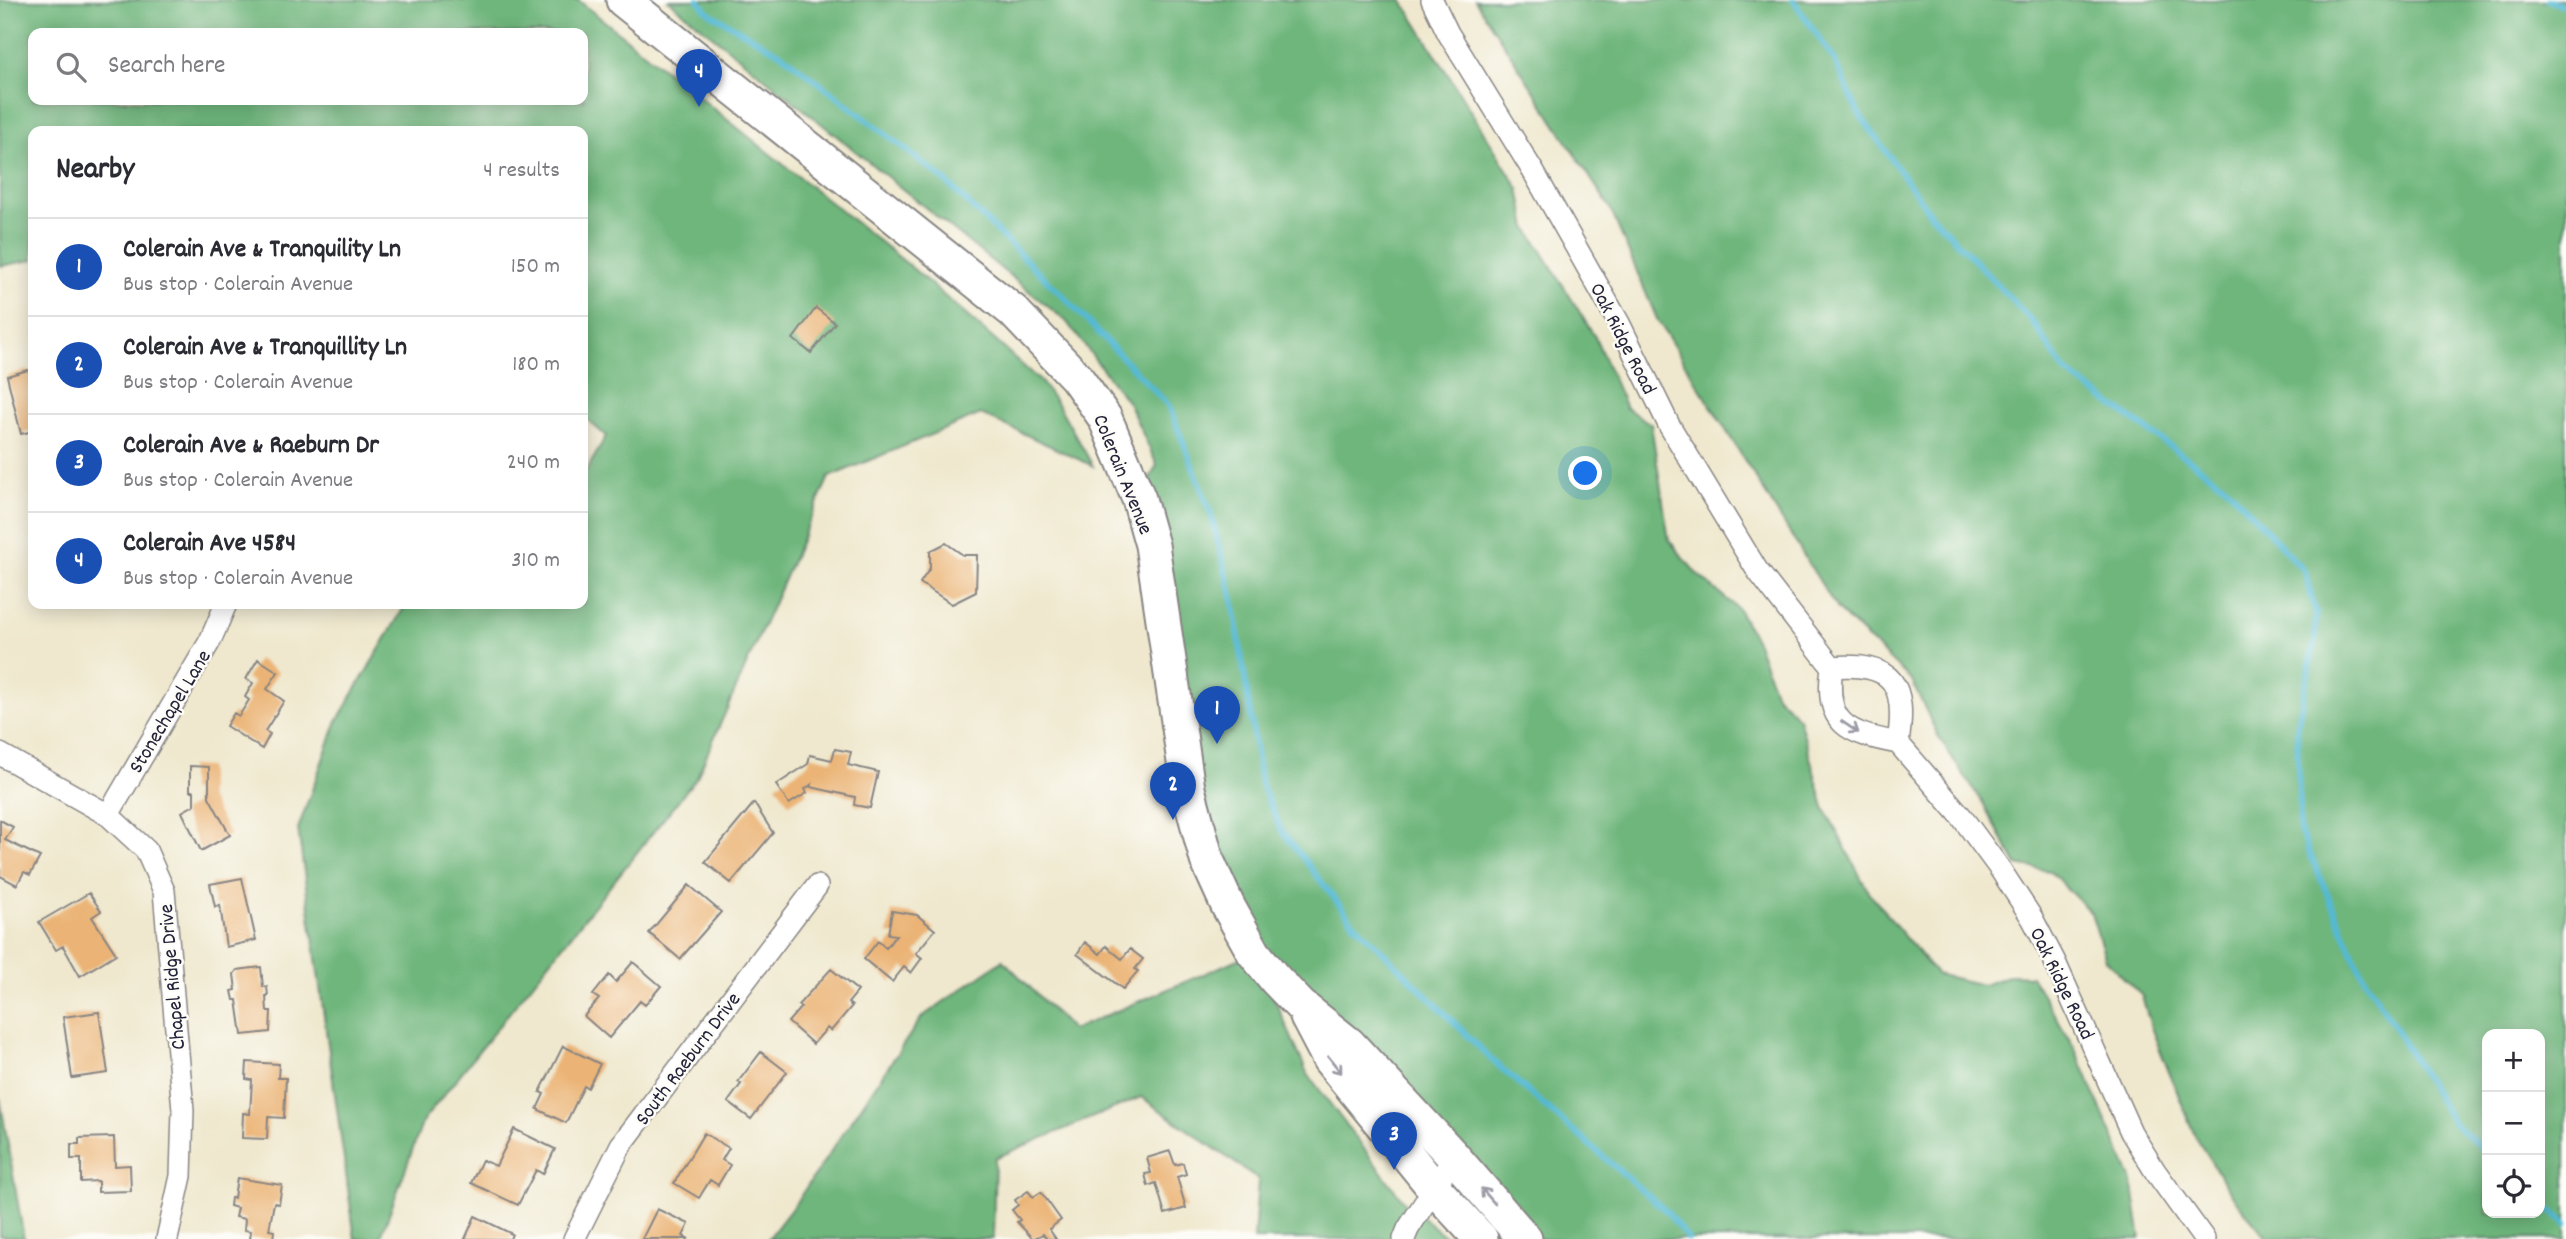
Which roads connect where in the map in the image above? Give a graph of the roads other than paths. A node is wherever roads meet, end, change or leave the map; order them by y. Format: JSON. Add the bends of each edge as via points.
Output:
{"nodes":[{"id":1,"x":623,"y":0,"type":"edge"},
{"id":2,"x":1432,"y":0,"type":"edge"},
{"id":3,"x":224,"y":609,"type":"edge"},
{"id":4,"x":1832,"y":667,"type":"junction"},
{"id":5,"x":1898,"y":743,"type":"junction"},
{"id":6,"x":0,"y":754,"type":"edge"},
{"id":7,"x":108,"y":815,"type":"junction"},
{"id":8,"x":817,"y":886,"type":"dead end"},
{"id":9,"x":1301,"y":1006,"type":"junction"},
{"id":10,"x":1454,"y":1157,"type":"junction"},
{"id":11,"x":1434,"y":1188,"type":"junction"},
{"id":12,"x":167,"y":1239,"type":"edge"},
{"id":13,"x":574,"y":1239,"type":"edge"},
{"id":14,"x":1404,"y":1239,"type":"edge"},
{"id":15,"x":1481,"y":1239,"type":"edge"},
{"id":16,"x":1525,"y":1239,"type":"edge"},
{"id":17,"x":2204,"y":1239,"type":"edge"}],
"edges":[{"from":1,"to":9,"type":"main road","name":"Colerain Avenue","via":[[1013,311],[1076,377],[1105,418],[1139,499],[1152,545],[1188,789],[1207,860],[1254,953]]},
{"from":2,"to":4,"type":"street","name":"Oak Ridge Road","via":[[1620,325],[1669,425],[1757,570]]},
{"from":3,"to":7,"type":"street","name":"Stonechapel Lane","via":[[210,641]]},
{"from":4,"to":5,"type":"street","one_way":true,"via":[[1830,704],[1842,724],[1867,737]]},
{"from":4,"to":5,"type":"street","via":[[1876,668],[1893,680],[1902,721]]},
{"from":5,"to":17,"type":"street","name":"Oak Ridge Road","via":[[1961,816],[2032,918],[2131,1132]]},
{"from":6,"to":7,"type":"street","name":"Chapel Ridge Drive"},
{"from":7,"to":12,"type":"street","name":"Chapel Ridge Drive","via":[[146,850],[163,891],[183,1110],[181,1176]]},
{"from":8,"to":13,"type":"street","name":"South Raeburn Drive","via":[[621,1145]]},
{"from":9,"to":10,"type":"main road","name":"Colerain Avenue","via":[[1349,1044]]},
{"from":9,"to":11,"type":"main road","name":"Colerain Avenue","one_way":true,"via":[[1329,1059]]},
{"from":10,"to":11,"type":"street"},
{"from":16,"to":10,"type":"main road","name":"Colerain Avenue","one_way":true},
{"from":11,"to":14,"type":"street"},
{"from":11,"to":15,"type":"main road","name":"Colerain Avenue"}]}
